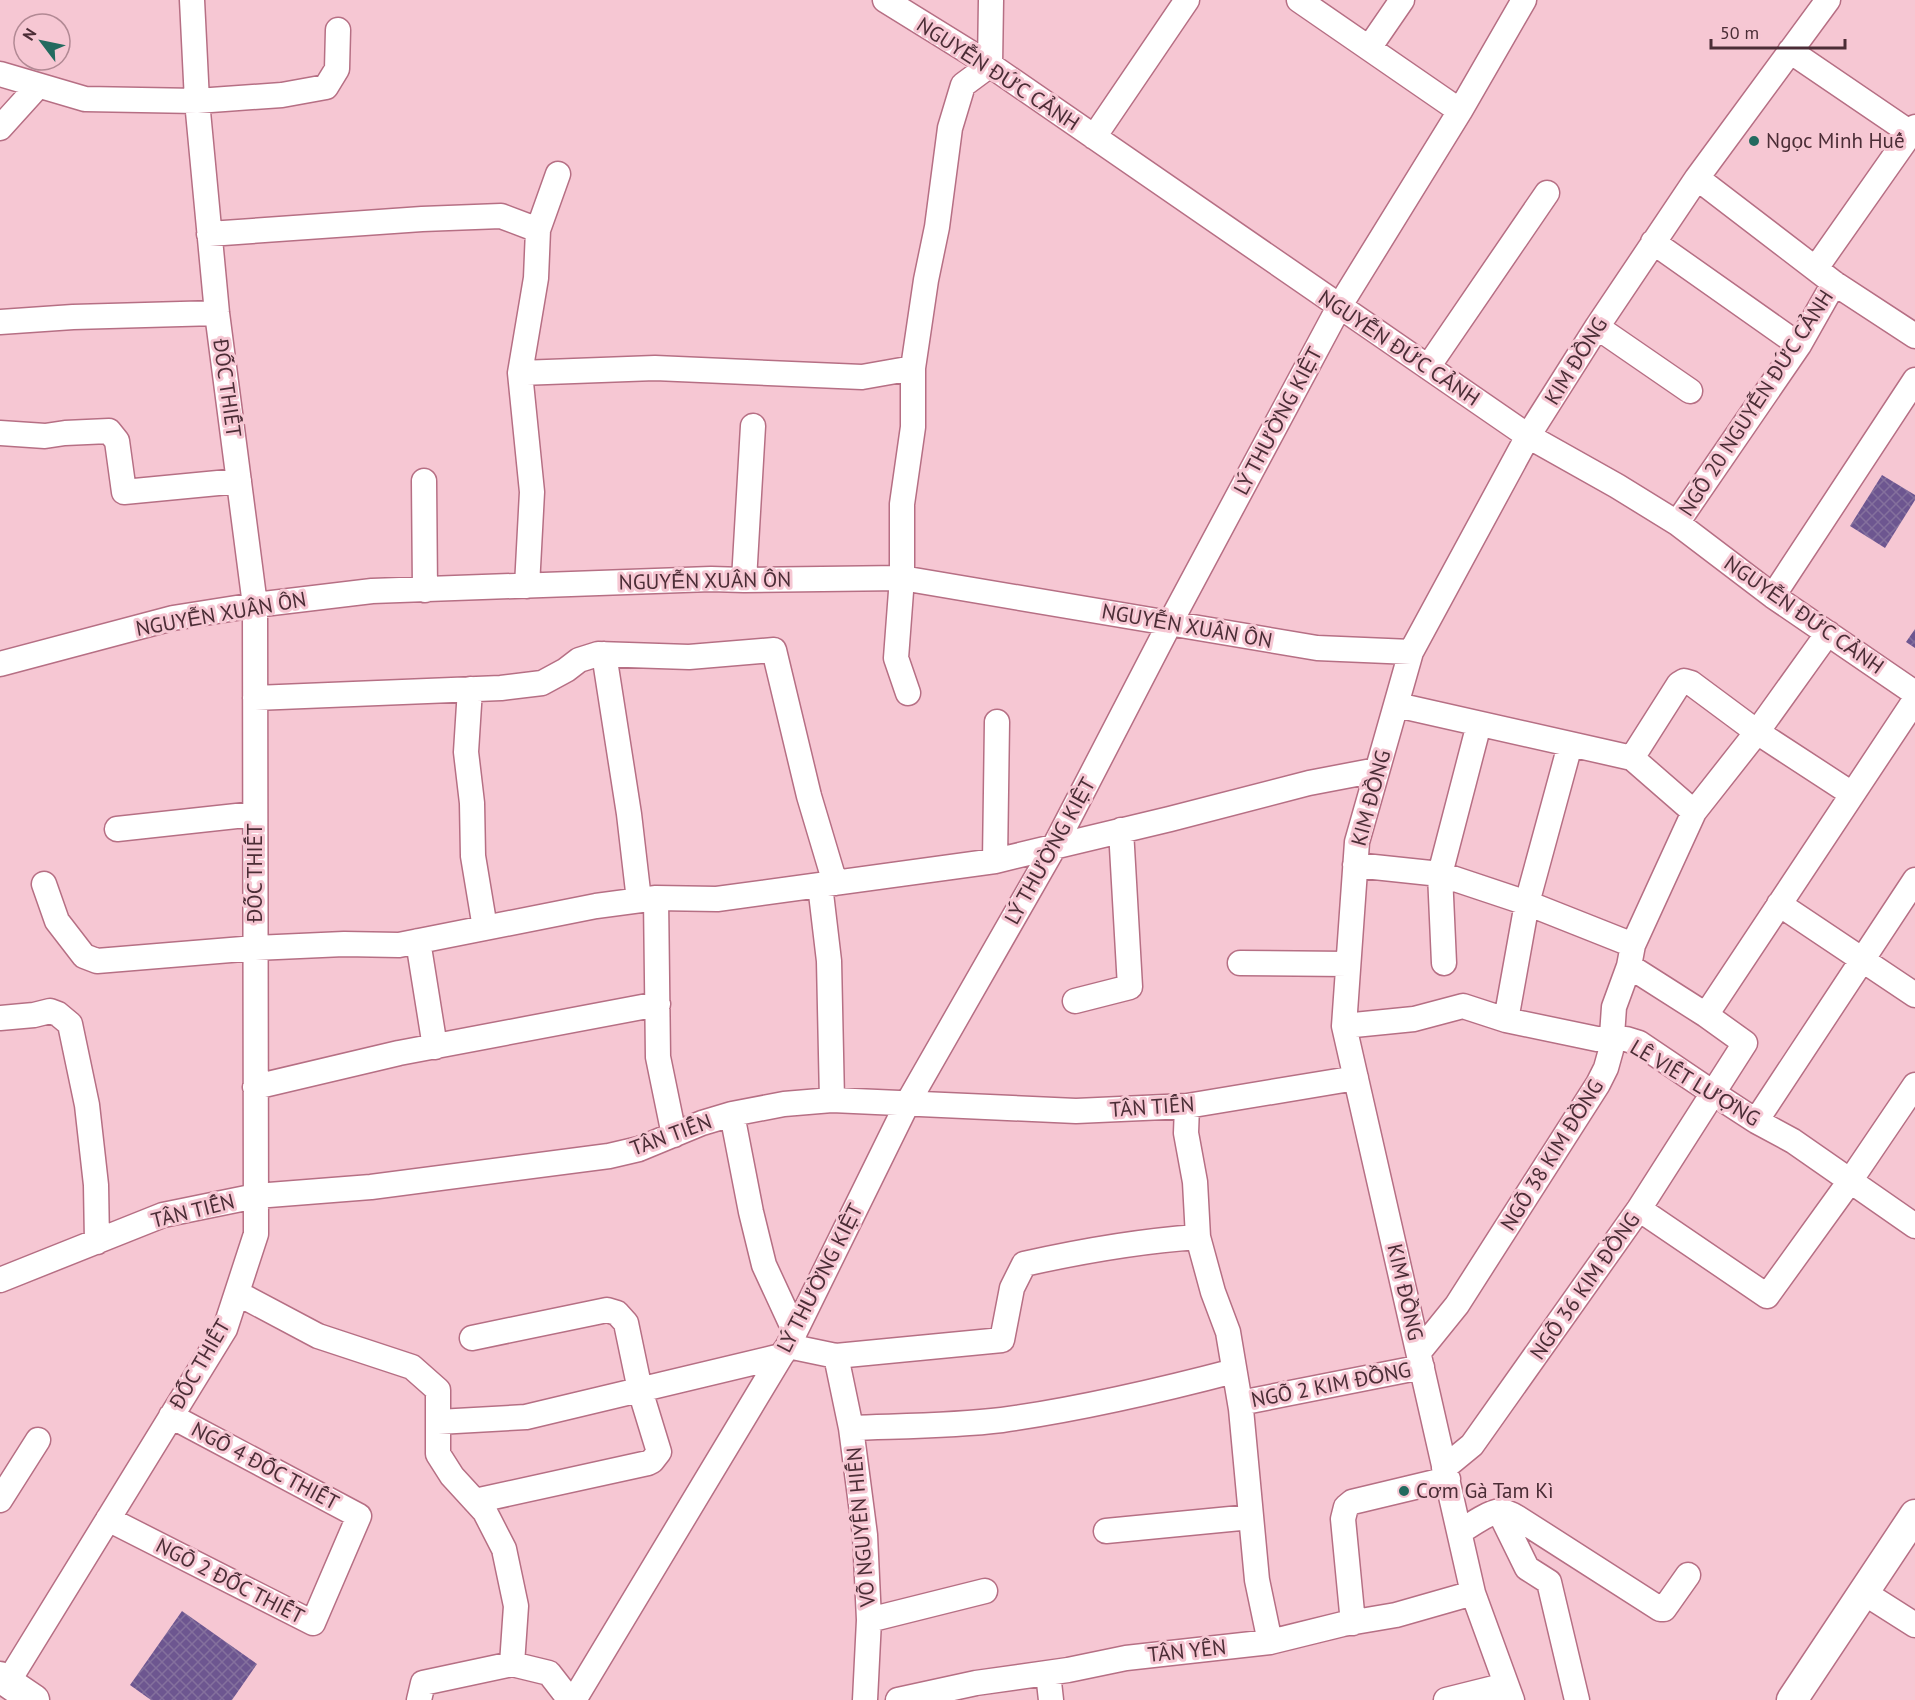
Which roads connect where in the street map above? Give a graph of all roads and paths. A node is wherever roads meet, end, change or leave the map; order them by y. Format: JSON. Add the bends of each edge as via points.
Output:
{"nodes":[{"id":1,"x":192,"y":0,"type":"edge"},
{"id":2,"x":885,"y":0,"type":"edge"},
{"id":3,"x":991,"y":0,"type":"edge"},
{"id":4,"x":1187,"y":0,"type":"edge"},
{"id":5,"x":1402,"y":0,"type":"edge"},
{"id":6,"x":1524,"y":0,"type":"edge"},
{"id":7,"x":1828,"y":0,"type":"edge"},
{"id":8,"x":1313,"y":4,"type":"edge"},
{"id":9,"x":338,"y":30,"type":"dead end"},
{"id":10,"x":1369,"y":48,"type":"junction"},
{"id":11,"x":1790,"y":51,"type":"junction"},
{"id":12,"x":990,"y":65,"type":"junction"},
{"id":13,"x":0,"y":74,"type":"edge"},
{"id":14,"x":38,"y":86,"type":"junction"},
{"id":15,"x":197,"y":101,"type":"junction"},
{"id":16,"x":1460,"y":111,"type":"junction"},
{"id":17,"x":0,"y":128,"type":"edge"},
{"id":18,"x":1914,"y":132,"type":"edge"},
{"id":19,"x":1094,"y":137,"type":"junction"},
{"id":20,"x":558,"y":174,"type":"dead end"},
{"id":21,"x":1697,"y":178,"type":"junction"},
{"id":22,"x":1547,"y":193,"type":"dead end"},
{"id":23,"x":538,"y":230,"type":"junction"},
{"id":24,"x":209,"y":234,"type":"junction"},
{"id":25,"x":1653,"y":243,"type":"junction"},
{"id":26,"x":1816,"y":268,"type":"junction"},
{"id":27,"x":1834,"y":283,"type":"junction"},
{"id":28,"x":1339,"y":307,"type":"junction"},
{"id":29,"x":217,"y":313,"type":"junction"},
{"id":30,"x":0,"y":322,"type":"edge"},
{"id":31,"x":1597,"y":327,"type":"junction"},
{"id":32,"x":1915,"y":336,"type":"edge"},
{"id":33,"x":1799,"y":345,"type":"junction"},
{"id":34,"x":1428,"y":367,"type":"junction"},
{"id":35,"x":913,"y":368,"type":"junction"},
{"id":36,"x":520,"y":373,"type":"junction"},
{"id":37,"x":1915,"y":380,"type":"edge"},
{"id":38,"x":1690,"y":391,"type":"dead end"},
{"id":39,"x":753,"y":426,"type":"dead end"},
{"id":40,"x":0,"y":433,"type":"edge"},
{"id":41,"x":1528,"y":436,"type":"junction"},
{"id":42,"x":239,"y":481,"type":"junction"},
{"id":43,"x":424,"y":481,"type":"dead end"},
{"id":44,"x":1677,"y":523,"type":"junction"},
{"id":45,"x":902,"y":578,"type":"junction"},
{"id":46,"x":744,"y":580,"type":"junction"},
{"id":47,"x":527,"y":586,"type":"junction"},
{"id":48,"x":425,"y":590,"type":"junction"},
{"id":49,"x":1773,"y":596,"type":"junction"},
{"id":50,"x":255,"y":605,"type":"junction"},
{"id":51,"x":1170,"y":623,"type":"junction"},
{"id":52,"x":1828,"y":633,"type":"junction"},
{"id":53,"x":1411,"y":652,"type":"junction"},
{"id":54,"x":604,"y":654,"type":"junction"},
{"id":55,"x":0,"y":664,"type":"edge"},
{"id":56,"x":470,"y":689,"type":"junction"},
{"id":57,"x":908,"y":693,"type":"dead end"},
{"id":58,"x":1915,"y":693,"type":"edge"},
{"id":59,"x":255,"y":698,"type":"junction"},
{"id":60,"x":1915,"y":700,"type":"edge"},
{"id":61,"x":1396,"y":705,"type":"junction"},
{"id":62,"x":998,"y":722,"type":"dead end"},
{"id":63,"x":1479,"y":724,"type":"junction"},
{"id":64,"x":1757,"y":732,"type":"junction"},
{"id":65,"x":1570,"y":745,"type":"junction"},
{"id":66,"x":1632,"y":758,"type":"junction"},
{"id":67,"x":1377,"y":770,"type":"junction"},
{"id":68,"x":1852,"y":794,"type":"junction"},
{"id":69,"x":1694,"y":812,"type":"junction"},
{"id":70,"x":255,"y":814,"type":"junction"},
{"id":71,"x":117,"y":829,"type":"dead end"},
{"id":72,"x":1121,"y":830,"type":"junction"},
{"id":73,"x":1054,"y":847,"type":"junction"},
{"id":74,"x":995,"y":861,"type":"junction"},
{"id":75,"x":1355,"y":865,"type":"junction"},
{"id":76,"x":1440,"y":874,"type":"junction"},
{"id":77,"x":1915,"y":880,"type":"edge"},
{"id":78,"x":44,"y":884,"type":"dead end"},
{"id":79,"x":828,"y":884,"type":"junction"},
{"id":80,"x":648,"y":899,"type":"junction"},
{"id":81,"x":1527,"y":903,"type":"junction"},
{"id":82,"x":1779,"y":904,"type":"junction"},
{"id":83,"x":485,"y":928,"type":"junction"},
{"id":84,"x":418,"y":941,"type":"junction"},
{"id":85,"x":255,"y":948,"type":"junction"},
{"id":86,"x":1631,"y":956,"type":"junction"},
{"id":87,"x":1862,"y":960,"type":"junction"},
{"id":88,"x":1240,"y":963,"type":"dead end"},
{"id":89,"x":1444,"y":963,"type":"dead end"},
{"id":90,"x":1348,"y":964,"type":"junction"},
{"id":91,"x":1915,"y":995,"type":"edge"},
{"id":92,"x":1075,"y":1001,"type":"dead end"},
{"id":93,"x":658,"y":1004,"type":"junction"},
{"id":94,"x":1706,"y":1015,"type":"junction"},
{"id":95,"x":0,"y":1018,"type":"edge"},
{"id":96,"x":1506,"y":1020,"type":"junction"},
{"id":97,"x":1344,"y":1026,"type":"junction"},
{"id":98,"x":1613,"y":1038,"type":"junction"},
{"id":99,"x":435,"y":1047,"type":"junction"},
{"id":100,"x":1356,"y":1078,"type":"junction"},
{"id":101,"x":1915,"y":1085,"type":"edge"},
{"id":102,"x":255,"y":1087,"type":"junction"},
{"id":103,"x":1713,"y":1093,"type":"junction"},
{"id":104,"x":832,"y":1100,"type":"junction"},
{"id":105,"x":908,"y":1104,"type":"junction"},
{"id":106,"x":1187,"y":1106,"type":"junction"},
{"id":107,"x":732,"y":1114,"type":"junction"},
{"id":108,"x":1756,"y":1120,"type":"junction"},
{"id":109,"x":674,"y":1135,"type":"junction"},
{"id":110,"x":1850,"y":1180,"type":"junction"},
{"id":111,"x":256,"y":1196,"type":"junction"},
{"id":112,"x":1639,"y":1209,"type":"junction"},
{"id":113,"x":1915,"y":1226,"type":"edge"},
{"id":114,"x":1198,"y":1237,"type":"junction"},
{"id":115,"x":97,"y":1242,"type":"junction"},
{"id":116,"x":0,"y":1280,"type":"edge"},
{"id":117,"x":237,"y":1293,"type":"junction"},
{"id":118,"x":472,"y":1338,"type":"dead end"},
{"id":119,"x":788,"y":1344,"type":"junction"},
{"id":120,"x":836,"y":1356,"type":"junction"},
{"id":121,"x":1420,"y":1360,"type":"junction"},
{"id":122,"x":1234,"y":1371,"type":"junction"},
{"id":123,"x":640,"y":1390,"type":"junction"},
{"id":124,"x":1240,"y":1403,"type":"junction"},
{"id":125,"x":171,"y":1416,"type":"junction"},
{"id":126,"x":438,"y":1422,"type":"junction"},
{"id":127,"x":851,"y":1428,"type":"junction"},
{"id":128,"x":38,"y":1440,"type":"dead end"},
{"id":129,"x":1446,"y":1474,"type":"junction"},
{"id":130,"x":0,"y":1500,"type":"edge"},
{"id":131,"x":475,"y":1500,"type":"junction"},
{"id":132,"x":1499,"y":1511,"type":"junction"},
{"id":133,"x":1915,"y":1515,"type":"edge"},
{"id":134,"x":359,"y":1516,"type":"joint"},
{"id":135,"x":1251,"y":1517,"type":"junction"},
{"id":136,"x":108,"y":1520,"type":"junction"},
{"id":137,"x":1106,"y":1532,"type":"dead end"},
{"id":138,"x":1460,"y":1532,"type":"junction"},
{"id":139,"x":1688,"y":1575,"type":"dead end"},
{"id":140,"x":986,"y":1591,"type":"dead end"},
{"id":141,"x":1863,"y":1592,"type":"junction"},
{"id":142,"x":1473,"y":1593,"type":"junction"},
{"id":143,"x":869,"y":1620,"type":"junction"},
{"id":144,"x":1353,"y":1623,"type":"junction"},
{"id":145,"x":1915,"y":1625,"type":"edge"},
{"id":146,"x":1270,"y":1642,"type":"junction"},
{"id":147,"x":512,"y":1664,"type":"junction"},
{"id":148,"x":1048,"y":1673,"type":"junction"},
{"id":149,"x":3,"y":1685,"type":"edge"},
{"id":150,"x":1509,"y":1692,"type":"edge"},
{"id":151,"x":34,"y":1700,"type":"edge"},
{"id":152,"x":419,"y":1700,"type":"edge"},
{"id":153,"x":572,"y":1700,"type":"edge"},
{"id":154,"x":865,"y":1700,"type":"edge"},
{"id":155,"x":898,"y":1700,"type":"edge"},
{"id":156,"x":1051,"y":1700,"type":"edge"},
{"id":157,"x":1446,"y":1700,"type":"edge"},
{"id":158,"x":1577,"y":1700,"type":"edge"},
{"id":159,"x":1792,"y":1700,"type":"edge"}],
"edges":[{"from":1,"to":15,"type":"street","name":"ĐỐC THIẾT"},
{"from":2,"to":12,"type":"street","name":"NGUYỄN ĐỨC CẢNH"},
{"from":3,"to":12,"type":"street"},
{"from":4,"to":19,"type":"street"},
{"from":5,"to":10,"type":"street"},
{"from":6,"to":16,"type":"street","name":"LÝ THƯỜNG KIỆT"},
{"from":7,"to":11,"type":"street","name":"KIM ĐỒNG"},
{"from":8,"to":10,"type":"street"},
{"from":9,"to":15,"type":"street","via":[[338,69],[326,87],[282,95]]},
{"from":10,"to":16,"type":"street"},
{"from":11,"to":18,"type":"street"},
{"from":11,"to":21,"type":"street","name":"KIM ĐỒNG"},
{"from":12,"to":19,"type":"street","name":"NGUYỄN ĐỨC CẢNH"},
{"from":12,"to":35,"type":"street","via":[[963,85],[950,128]]},
{"from":13,"to":14,"type":"street"},
{"from":14,"to":15,"type":"street","via":[[85,99]]},
{"from":14,"to":17,"type":"street"},
{"from":15,"to":24,"type":"street","name":"ĐỐC THIẾT"},
{"from":16,"to":28,"type":"street","name":"LÝ THƯỜNG KIỆT"},
{"from":18,"to":26,"type":"street"},
{"from":19,"to":28,"type":"street","name":"NGUYỄN ĐỨC CẢNH"},
{"from":20,"to":23,"type":"street"},
{"from":21,"to":25,"type":"street","name":"KIM ĐỒNG"},
{"from":21,"to":26,"type":"street"},
{"from":22,"to":34,"type":"street"},
{"from":23,"to":24,"type":"street","via":[[501,216]]},
{"from":23,"to":36,"type":"street","via":[[536,278]]},
{"from":24,"to":29,"type":"street","name":"ĐỐC THIẾT"},
{"from":25,"to":31,"type":"street","name":"KIM ĐỒNG"},
{"from":25,"to":33,"type":"street"},
{"from":26,"to":27,"type":"street"},
{"from":27,"to":32,"type":"street"},
{"from":27,"to":33,"type":"street","name":"NGÕ 20 NGUYỄN ĐỨC CẢNH"},
{"from":28,"to":34,"type":"street","name":"NGUYỄN ĐỨC CẢNH"},
{"from":28,"to":51,"type":"street","name":"LÝ THƯỜNG KIỆT"},
{"from":29,"to":30,"type":"street"},
{"from":29,"to":42,"type":"street","name":"ĐỐC THIẾT"},
{"from":31,"to":38,"type":"street"},
{"from":31,"to":41,"type":"street","name":"KIM ĐỒNG"},
{"from":33,"to":44,"type":"street","name":"NGÕ 20 NGUYỄN ĐỨC CẢNH"},
{"from":34,"to":41,"type":"street","name":"NGUYỄN ĐỨC CẢNH"},
{"from":35,"to":36,"type":"street","via":[[862,377],[655,368]]},
{"from":35,"to":45,"type":"street","via":[[914,427],[903,504]]},
{"from":36,"to":47,"type":"street","via":[[532,492]]},
{"from":37,"to":49,"type":"street"},
{"from":39,"to":46,"type":"street"},
{"from":40,"to":42,"type":"street","via":[[45,436],[108,431],[117,441],[124,492]]},
{"from":41,"to":44,"type":"street","name":"NGUYỄN ĐỨC CẢNH"},
{"from":41,"to":53,"type":"street","name":"KIM ĐỒNG"},
{"from":42,"to":50,"type":"street","name":"ĐỐC THIẾT"},
{"from":43,"to":48,"type":"street"},
{"from":44,"to":49,"type":"street","name":"NGUYỄN ĐỨC CẢNH"},
{"from":45,"to":46,"type":"street","name":"NGUYỄN XUÂN ÔN"},
{"from":45,"to":51,"type":"street","name":"NGUYỄN XUÂN ÔN"},
{"from":45,"to":57,"type":"street","via":[[896,658]]},
{"from":46,"to":47,"type":"street","name":"NGUYỄN XUÂN ÔN"},
{"from":47,"to":48,"type":"street","name":"NGUYỄN XUÂN ÔN"},
{"from":48,"to":50,"type":"street","name":"NGUYỄN XUÂN ÔN","via":[[372,591]]},
{"from":49,"to":52,"type":"street","name":"NGUYỄN ĐỨC CẢNH"},
{"from":50,"to":55,"type":"street","name":"NGUYỄN XUÂN ÔN","via":[[173,618]]},
{"from":50,"to":59,"type":"street","name":"ĐỐC THIẾT"},
{"from":51,"to":53,"type":"street","name":"NGUYỄN XUÂN ÔN","via":[[1317,648]]},
{"from":51,"to":73,"type":"street","name":"LÝ THƯỜNG KIỆT"},
{"from":52,"to":58,"type":"street","name":"NGUYỄN ĐỨC CẢNH"},
{"from":52,"to":64,"type":"street","name":"NGÕ 38 KIM ĐỒNG"},
{"from":53,"to":61,"type":"street","name":"KIM ĐỒNG"},
{"from":54,"to":56,"type":"street","via":[[579,660],[542,683]]},
{"from":54,"to":79,"type":"street","via":[[688,657],[774,650]]},
{"from":54,"to":80,"type":"street","via":[[629,814]]},
{"from":56,"to":59,"type":"street"},
{"from":56,"to":83,"type":"street","via":[[466,752],[473,856]]},
{"from":59,"to":70,"type":"street","name":"ĐỐC THIẾT"},
{"from":60,"to":68,"type":"street"},
{"from":61,"to":63,"type":"street"},
{"from":61,"to":67,"type":"street","name":"KIM ĐỒNG"},
{"from":62,"to":74,"type":"street"},
{"from":63,"to":65,"type":"street"},
{"from":63,"to":76,"type":"street"},
{"from":64,"to":66,"type":"street","via":[[1684,681]]},
{"from":64,"to":68,"type":"street"},
{"from":64,"to":69,"type":"street","name":"NGÕ 38 KIM ĐỒNG"},
{"from":65,"to":66,"type":"street"},
{"from":65,"to":81,"type":"street"},
{"from":66,"to":69,"type":"street"},
{"from":67,"to":72,"type":"street"},
{"from":67,"to":75,"type":"street","name":"KIM ĐỒNG","via":[[1356,842]]},
{"from":68,"to":82,"type":"street"},
{"from":69,"to":86,"type":"street","name":"NGÕ 38 KIM ĐỒNG"},
{"from":70,"to":71,"type":"street"},
{"from":70,"to":85,"type":"street","name":"ĐỐC THIẾT"},
{"from":72,"to":73,"type":"street"},
{"from":72,"to":92,"type":"street","via":[[1130,987]]},
{"from":73,"to":74,"type":"street"},
{"from":73,"to":105,"type":"street","name":"LÝ THƯỜNG KIỆT"},
{"from":74,"to":79,"type":"street"},
{"from":75,"to":76,"type":"street"},
{"from":75,"to":90,"type":"street","name":"KIM ĐỒNG"},
{"from":76,"to":81,"type":"street"},
{"from":76,"to":89,"type":"street"},
{"from":77,"to":87,"type":"street"},
{"from":78,"to":85,"type":"street","via":[[57,921],[84,956],[98,961]]},
{"from":79,"to":80,"type":"street","via":[[717,899]]},
{"from":79,"to":104,"type":"street"},
{"from":80,"to":83,"type":"street"},
{"from":80,"to":93,"type":"street"},
{"from":81,"to":86,"type":"street"},
{"from":81,"to":96,"type":"street"},
{"from":82,"to":87,"type":"street"},
{"from":82,"to":94,"type":"street"},
{"from":83,"to":84,"type":"street"},
{"from":84,"to":85,"type":"street","via":[[399,945]]},
{"from":84,"to":99,"type":"street"},
{"from":85,"to":102,"type":"street","name":"ĐỐC THIẾT"},
{"from":86,"to":94,"type":"street"},
{"from":86,"to":98,"type":"street","name":"NGÕ 38 KIM ĐỒNG","via":[[1614,1007]]},
{"from":87,"to":91,"type":"street"},
{"from":87,"to":108,"type":"street"},
{"from":88,"to":90,"type":"street"},
{"from":90,"to":97,"type":"street","name":"KIM ĐỒNG"},
{"from":93,"to":99,"type":"street"},
{"from":93,"to":109,"type":"street","via":[[658,1057]]},
{"from":94,"to":103,"type":"street","name":"NGÕ 36 KIM ĐỒNG","via":[[1745,1043]]},
{"from":95,"to":115,"type":"street","via":[[50,1011],[70,1024],[87,1105],[96,1185]]},
{"from":96,"to":97,"type":"street","name":"LÊ VIẾT LƯỢNG","via":[[1463,1006],[1414,1019]]},
{"from":96,"to":98,"type":"street","name":"LÊ VIẾT LƯỢNG","via":[[1597,1039]]},
{"from":97,"to":100,"type":"street","name":"KIM ĐỒNG"},
{"from":98,"to":103,"type":"street","name":"LÊ VIẾT LƯỢNG","via":[[1639,1043]]},
{"from":98,"to":121,"type":"street","name":"NGÕ 38 KIM ĐỒNG","via":[[1598,1084]]},
{"from":99,"to":102,"type":"street"},
{"from":100,"to":106,"type":"street","name":"TÂN TIẾN"},
{"from":100,"to":121,"type":"street","name":"KIM ĐỒNG"},
{"from":101,"to":110,"type":"street"},
{"from":102,"to":111,"type":"street","name":"ĐỐC THIẾT"},
{"from":103,"to":108,"type":"street","name":"LÊ VIẾT LƯỢNG"},
{"from":103,"to":112,"type":"street","name":"NGÕ 36 KIM ĐỒNG"},
{"from":104,"to":105,"type":"street","name":"TÂN TIẾN"},
{"from":104,"to":107,"type":"street","name":"TÂN TIẾN"},
{"from":105,"to":106,"type":"street","name":"TÂN TIẾN","via":[[1076,1111]]},
{"from":105,"to":119,"type":"street","name":"LÝ THƯỜNG KIỆT"},
{"from":106,"to":114,"type":"street","via":[[1186,1133],[1195,1182]]},
{"from":107,"to":109,"type":"street","name":"TÂN TIẾN"},
{"from":107,"to":119,"type":"street","via":[[751,1212]]},
{"from":108,"to":110,"type":"street","name":"LÊ VIẾT LƯỢNG"},
{"from":109,"to":111,"type":"street","name":"TÂN TIẾN","via":[[639,1149],[565,1163],[371,1187]]},
{"from":110,"to":112,"type":"street","via":[[1767,1296]]},
{"from":110,"to":113,"type":"street","name":"LÊ VIẾT LƯỢNG"},
{"from":111,"to":115,"type":"street","name":"TÂN TIẾN","via":[[163,1215]]},
{"from":111,"to":117,"type":"street","name":"ĐỐC THIẾT","via":[[256,1234]]},
{"from":112,"to":129,"type":"street","name":"NGÕ 36 KIM ĐỒNG","via":[[1472,1445]]},
{"from":114,"to":120,"type":"street","via":[[1150,1240],[1024,1264],[1012,1288],[1002,1340]]},
{"from":114,"to":122,"type":"street","via":[[1228,1332]]},
{"from":115,"to":116,"type":"street","name":"TÂN TIẾN"},
{"from":117,"to":125,"type":"street","name":"ĐỐC THIẾT","via":[[225,1329]]},
{"from":117,"to":126,"type":"street","via":[[318,1336],[412,1367],[438,1390]]},
{"from":118,"to":123,"type":"street","via":[[612,1311],[626,1323]]},
{"from":119,"to":120,"type":"street"},
{"from":119,"to":123,"type":"street"},
{"from":119,"to":153,"type":"street","name":"LÝ THƯỜNG KIỆT"},
{"from":120,"to":127,"type":"street","name":"VÕ NGUYÊN HIẾN"},
{"from":121,"to":124,"type":"street","name":"NGÕ 2 KIM ĐỒNG"},
{"from":121,"to":129,"type":"street","name":"KIM ĐỒNG"},
{"from":122,"to":124,"type":"street"},
{"from":122,"to":127,"type":"street","via":[[1155,1391],[1001,1420]]},
{"from":123,"to":126,"type":"street","via":[[526,1417]]},
{"from":123,"to":131,"type":"street","via":[[659,1448],[652,1461]]},
{"from":124,"to":135,"type":"street"},
{"from":125,"to":134,"type":"street","name":"NGÕ 4 ĐỐC THIẾT"},
{"from":125,"to":136,"type":"street","name":"ĐỐC THIẾT"},
{"from":126,"to":131,"type":"street","via":[[438,1454]]},
{"from":127,"to":143,"type":"street","name":"VÕ NGUYÊN HIẾN","via":[[865,1535]]},
{"from":128,"to":130,"type":"street"},
{"from":129,"to":138,"type":"street","name":"KIM ĐỒNG"},
{"from":129,"to":144,"type":"street","via":[[1346,1507],[1343,1519]]},
{"from":131,"to":147,"type":"street","via":[[504,1550],[516,1605]]},
{"from":132,"to":138,"type":"street"},
{"from":132,"to":139,"type":"street","via":[[1518,1518],[1659,1609],[1664,1609]]},
{"from":132,"to":158,"type":"street","via":[[1527,1568],[1549,1582]]},
{"from":133,"to":141,"type":"main road"},
{"from":134,"to":136,"type":"street","name":"NGÕ 2 ĐỐC THIẾT","via":[[313,1623]]},
{"from":135,"to":137,"type":"street"},
{"from":135,"to":146,"type":"street","via":[[1257,1580]]},
{"from":136,"to":149,"type":"street","name":"ĐỐC THIẾT"},
{"from":138,"to":142,"type":"street","name":"KIM ĐỒNG"},
{"from":140,"to":143,"type":"street"},
{"from":141,"to":145,"type":"street"},
{"from":141,"to":159,"type":"main road"},
{"from":142,"to":144,"type":"street","name":"TÂN YÊN"},
{"from":142,"to":150,"type":"street","name":"KIM ĐỒNG"},
{"from":143,"to":154,"type":"street","name":"VÕ NGUYÊN HIẾN"},
{"from":144,"to":146,"type":"street","name":"TÂN YÊN"},
{"from":146,"to":148,"type":"street","name":"TÂN YÊN","via":[[1126,1658]]},
{"from":147,"to":152,"type":"street","via":[[423,1683]]},
{"from":147,"to":153,"type":"street","via":[[549,1673]]},
{"from":148,"to":155,"type":"street","name":"TÂN YÊN"},
{"from":148,"to":156,"type":"street"},
{"from":149,"to":151,"type":"main road"},
{"from":150,"to":157,"type":"street"}]}
